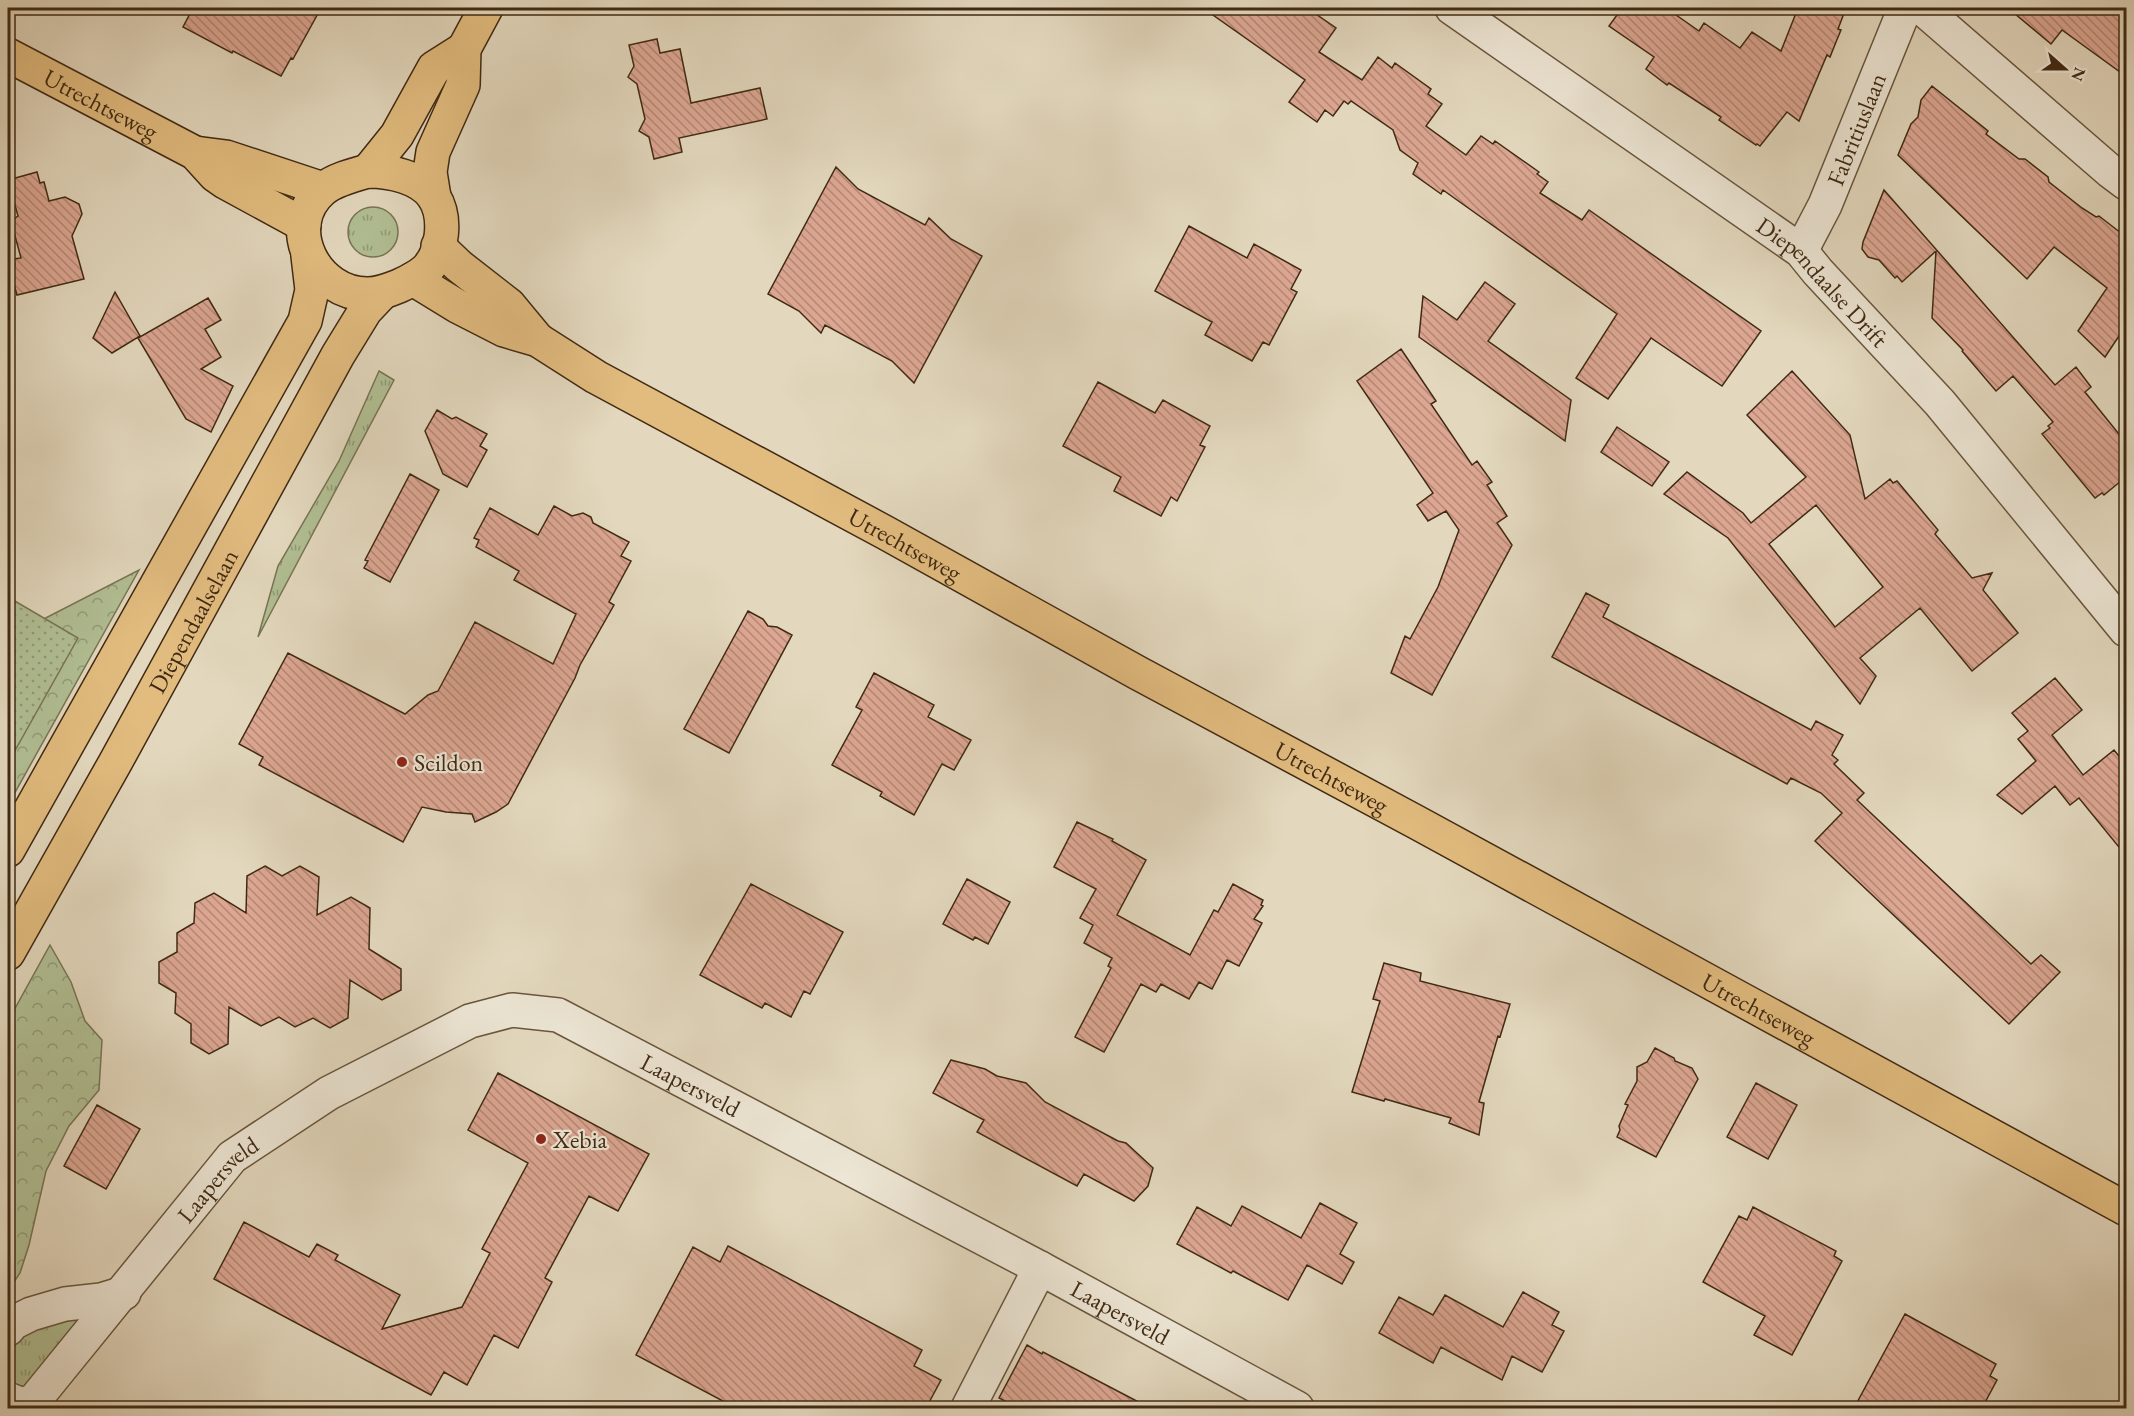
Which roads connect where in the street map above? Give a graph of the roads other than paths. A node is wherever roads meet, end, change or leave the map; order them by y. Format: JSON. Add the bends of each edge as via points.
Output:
{"nodes":[{"id":1,"x":486,"y":8,"type":"edge"},
{"id":2,"x":1452,"y":8,"type":"edge"},
{"id":3,"x":1905,"y":8,"type":"edge"},
{"id":4,"x":1922,"y":8,"type":"edge"},
{"id":5,"x":464,"y":49,"type":"junction"},
{"id":6,"x":8,"y":55,"type":"edge"},
{"id":7,"x":195,"y":153,"type":"junction"},
{"id":8,"x":368,"y":171,"type":"junction"},
{"id":9,"x":2127,"y":183,"type":"edge"},
{"id":10,"x":323,"y":189,"type":"junction"},
{"id":11,"x":434,"y":197,"type":"junction"},
{"id":12,"x":306,"y":241,"type":"junction"},
{"id":13,"x":438,"y":246,"type":"junction"},
{"id":14,"x":1802,"y":251,"type":"junction"},
{"id":15,"x":413,"y":279,"type":"junction"},
{"id":16,"x":382,"y":292,"type":"junction"},
{"id":17,"x":538,"y":340,"type":"junction"},
{"id":18,"x":2127,"y":630,"type":"edge"},
{"id":19,"x":8,"y":850,"type":"edge"},
{"id":20,"x":8,"y":953,"type":"edge"},
{"id":21,"x":2127,"y":1209,"type":"edge"},
{"id":22,"x":1040,"y":1268,"type":"junction"},
{"id":23,"x":124,"y":1293,"type":"junction"},
{"id":24,"x":8,"y":1329,"type":"edge"},
{"id":25,"x":8,"y":1399,"type":"edge"},
{"id":26,"x":968,"y":1408,"type":"edge"},
{"id":27,"x":1297,"y":1408,"type":"edge"}],
"edges":[{"from":1,"to":5,"type":"main road"},
{"from":2,"to":14,"type":"street","name":"Diependaalse Drift"},
{"from":3,"to":14,"type":"street","name":"Fabritiuslaan","via":[[1825,205]]},
{"from":4,"to":9,"type":"street"},
{"from":5,"to":8,"type":"main road","via":[[434,68],[397,135]]},
{"from":5,"to":11,"type":"main road","via":[[463,85],[433,152],[430,172]]},
{"from":6,"to":7,"type":"main road","name":"Utrechtseweg"},
{"from":7,"to":10,"type":"main road","name":"Utrechtseweg","via":[[226,157]]},
{"from":7,"to":12,"type":"main road","name":"Utrechtseweg","via":[[215,175]]},
{"from":8,"to":10,"type":"main road"},
{"from":8,"to":11,"type":"main road","via":[[404,176]]},
{"from":10,"to":12,"type":"main road","via":[[314,200]]},
{"from":11,"to":13,"type":"main road","via":[[442,232]]},
{"from":12,"to":16,"type":"main road","via":[[315,267],[333,285],[357,294]]},
{"from":12,"to":19,"type":"main road","name":"Diependaalselaan","via":[[312,290],[305,321]]},
{"from":13,"to":15,"type":"main road","via":[[428,268]]},
{"from":13,"to":17,"type":"main road","name":"Utrechtseweg","via":[[517,312]]},
{"from":14,"to":18,"type":"street","name":"Diependaalse Drift","via":[[1940,404]]},
{"from":15,"to":16,"type":"main road"},
{"from":15,"to":17,"type":"main road","name":"Utrechtseweg","via":[[504,330]]},
{"from":16,"to":20,"type":"main road","name":"Diependaalselaan","via":[[365,311],[338,356]]},
{"from":17,"to":21,"type":"main road","name":"Utrechtseweg","via":[[596,377]]},
{"from":22,"to":23,"type":"street","name":"Laapersveld","via":[[558,1015],[512,1010],[470,1021],[329,1093],[232,1157]]},
{"from":22,"to":26,"type":"street"},
{"from":22,"to":27,"type":"street","name":"Laapersveld"},
{"from":23,"to":24,"type":"street","via":[[31,1314]]},
{"from":23,"to":25,"type":"street","name":"Laapersveld","via":[[33,1402],[20,1404]]}]}
